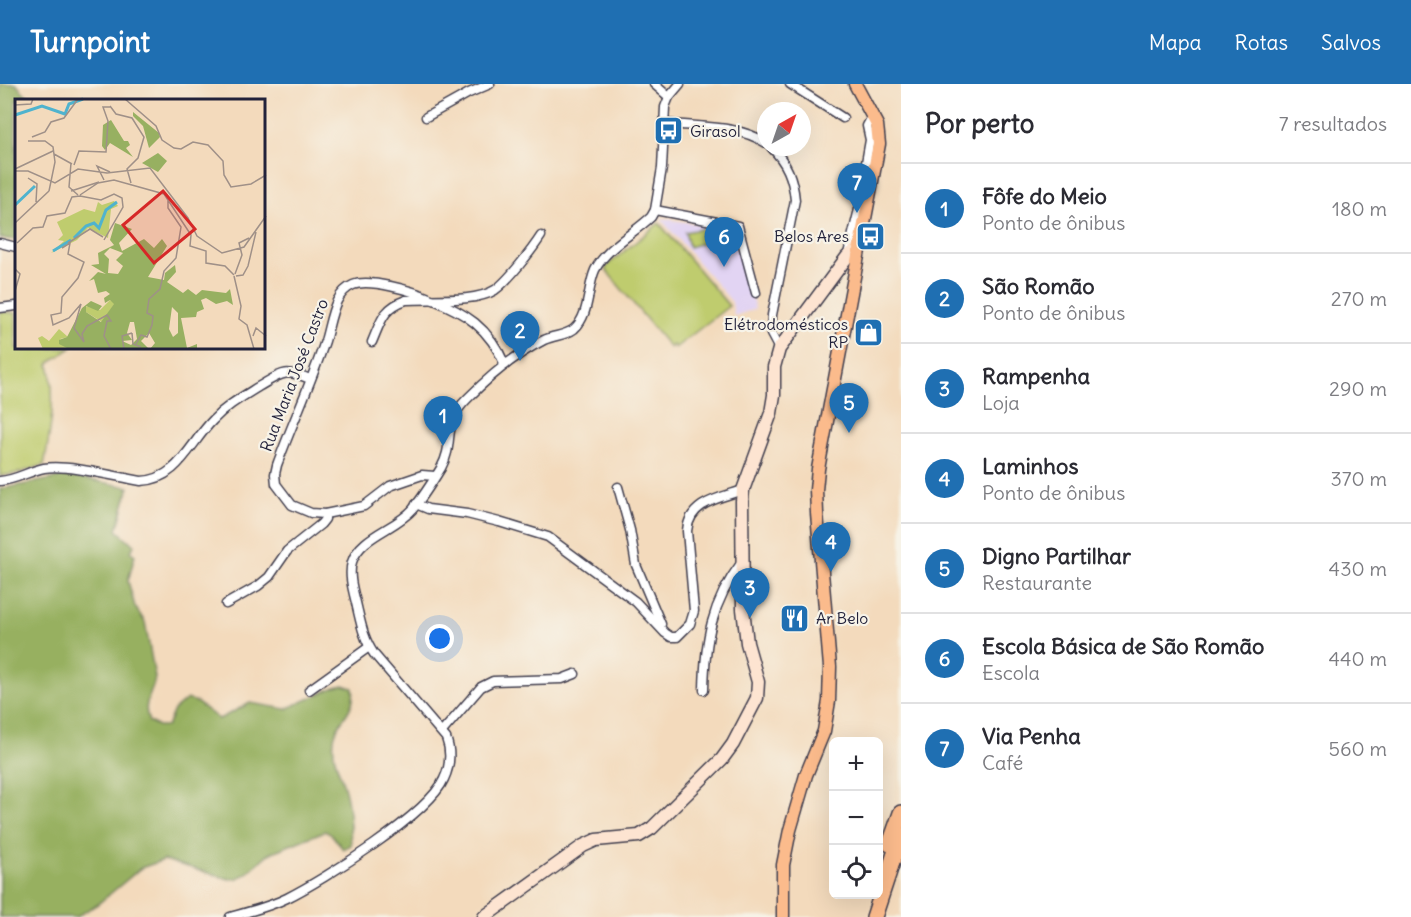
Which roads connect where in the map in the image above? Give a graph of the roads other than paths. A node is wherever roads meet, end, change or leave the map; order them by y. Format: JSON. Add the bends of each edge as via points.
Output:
{"nodes":[{"id":1,"x":490,"y":84,"type":"edge"},
{"id":2,"x":654,"y":84,"type":"edge"},
{"id":3,"x":680,"y":84,"type":"edge"},
{"id":4,"x":790,"y":84,"type":"edge"},
{"id":5,"x":855,"y":84,"type":"edge"},
{"id":6,"x":669,"y":97,"type":"junction"},
{"id":7,"x":873,"y":116,"type":"junction"},
{"id":8,"x":426,"y":117,"type":"dead end"},
{"id":9,"x":843,"y":118,"type":"dead end"},
{"id":10,"x":664,"y":123,"type":"junction"},
{"id":11,"x":757,"y":138,"type":"edge"},
{"id":12,"x":779,"y":156,"type":"edge"},
{"id":13,"x":655,"y":210,"type":"junction"},
{"id":14,"x":541,"y":236,"type":"dead end"},
{"id":15,"x":0,"y":243,"type":"edge"},
{"id":16,"x":15,"y":247,"type":"edge"},
{"id":17,"x":847,"y":269,"type":"junction"},
{"id":18,"x":756,"y":293,"type":"dead end"},
{"id":19,"x":430,"y":298,"type":"junction"},
{"id":20,"x":15,"y":306,"type":"edge"},
{"id":21,"x":0,"y":308,"type":"edge"},
{"id":22,"x":372,"y":342,"type":"dead end"},
{"id":23,"x":779,"y":349,"type":"junction"},
{"id":24,"x":505,"y":365,"type":"junction"},
{"id":25,"x":310,"y":379,"type":"junction"},
{"id":26,"x":435,"y":476,"type":"junction"},
{"id":27,"x":0,"y":481,"type":"edge"},
{"id":28,"x":618,"y":487,"type":"dead end"},
{"id":29,"x":743,"y":490,"type":"junction"},
{"id":30,"x":416,"y":504,"type":"junction"},
{"id":31,"x":325,"y":514,"type":"junction"},
{"id":32,"x":742,"y":562,"type":"junction"},
{"id":33,"x":226,"y":604,"type":"dead end"},
{"id":34,"x":665,"y":633,"type":"junction"},
{"id":35,"x":369,"y":647,"type":"junction"},
{"id":36,"x":576,"y":674,"type":"dead end"},
{"id":37,"x":309,"y":690,"type":"dead end"},
{"id":38,"x":704,"y":690,"type":"dead end"},
{"id":39,"x":442,"y":732,"type":"junction"},
{"id":40,"x":901,"y":813,"type":"edge"},
{"id":41,"x":901,"y":835,"type":"edge"},
{"id":42,"x":883,"y":865,"type":"edge"},
{"id":43,"x":872,"y":899,"type":"edge"},
{"id":44,"x":230,"y":917,"type":"edge"},
{"id":45,"x":484,"y":917,"type":"edge"},
{"id":46,"x":783,"y":917,"type":"edge"},
{"id":47,"x":867,"y":917,"type":"edge"},
{"id":48,"x":874,"y":917,"type":"edge"}],
"edges":[{"from":1,"to":8,"type":"street"},
{"from":2,"to":6,"type":"street"},
{"from":3,"to":6,"type":"street"},
{"from":4,"to":9,"type":"street"},
{"from":5,"to":7,"type":"main road"},
{"from":6,"to":10,"type":"street"},
{"from":7,"to":17,"type":"street","via":[[867,126],[870,140]]},
{"from":7,"to":17,"type":"main road","via":[[879,144],[861,246]]},
{"from":10,"to":11,"type":"street"},
{"from":10,"to":13,"type":"street"},
{"from":12,"to":23,"type":"street","via":[[794,183],[795,200],[772,315],[771,334]]},
{"from":13,"to":18,"type":"street","via":[[738,226]]},
{"from":13,"to":24,"type":"street","via":[[601,260],[583,314],[573,329],[547,339]]},
{"from":14,"to":19,"type":"street","via":[[494,291],[476,296]]},
{"from":15,"to":16,"type":"street"},
{"from":17,"to":23,"type":"street"},
{"from":17,"to":46,"type":"main road","via":[[816,490],[830,667],[829,701],[824,731],[790,830],[783,865]]},
{"from":19,"to":22,"type":"street","via":[[406,300],[388,309]]},
{"from":19,"to":24,"type":"street","name":"Rua Maria José Castro","via":[[474,320],[500,352]]},
{"from":19,"to":25,"type":"street","name":"Rua Maria José Castro","via":[[366,282],[347,289],[336,302]]},
{"from":20,"to":21,"type":"street"},
{"from":23,"to":29,"type":"street","via":[[771,413]]},
{"from":24,"to":26,"type":"street","via":[[454,414],[444,460]]},
{"from":25,"to":27,"type":"street","via":[[293,372],[281,374],[241,397],[211,422],[173,469],[152,481],[44,468]]},
{"from":25,"to":31,"type":"street","name":"Rua Maria José Castro","via":[[274,474],[276,484],[292,505]]},
{"from":26,"to":30,"type":"street"},
{"from":26,"to":31,"type":"street","name":"Rua Maria José Castro","via":[[422,475],[390,486],[364,506]]},
{"from":28,"to":34,"type":"street","via":[[636,565]]},
{"from":29,"to":32,"type":"street"},
{"from":29,"to":34,"type":"street","via":[[708,502],[694,510],[688,520],[694,611],[690,624],[677,637]]},
{"from":30,"to":34,"type":"street","via":[[548,537],[636,602]]},
{"from":30,"to":35,"type":"street","via":[[359,549],[353,559],[351,580]]},
{"from":31,"to":33,"type":"street","via":[[321,524],[287,551],[268,577]]},
{"from":32,"to":38,"type":"street","via":[[721,596],[710,624]]},
{"from":32,"to":45,"type":"street","via":[[744,621],[758,682],[757,698],[733,744],[652,828],[639,836],[597,840],[583,846]]},
{"from":35,"to":37,"type":"street"},
{"from":35,"to":39,"type":"street"},
{"from":36,"to":39,"type":"street","via":[[562,679],[493,681],[481,687]]},
{"from":39,"to":44,"type":"street","via":[[449,747],[449,762],[444,779],[422,806],[365,851],[291,896]]},
{"from":40,"to":42,"type":"highway"},
{"from":41,"to":48,"type":"highway"},
{"from":43,"to":47,"type":"highway"}]}
